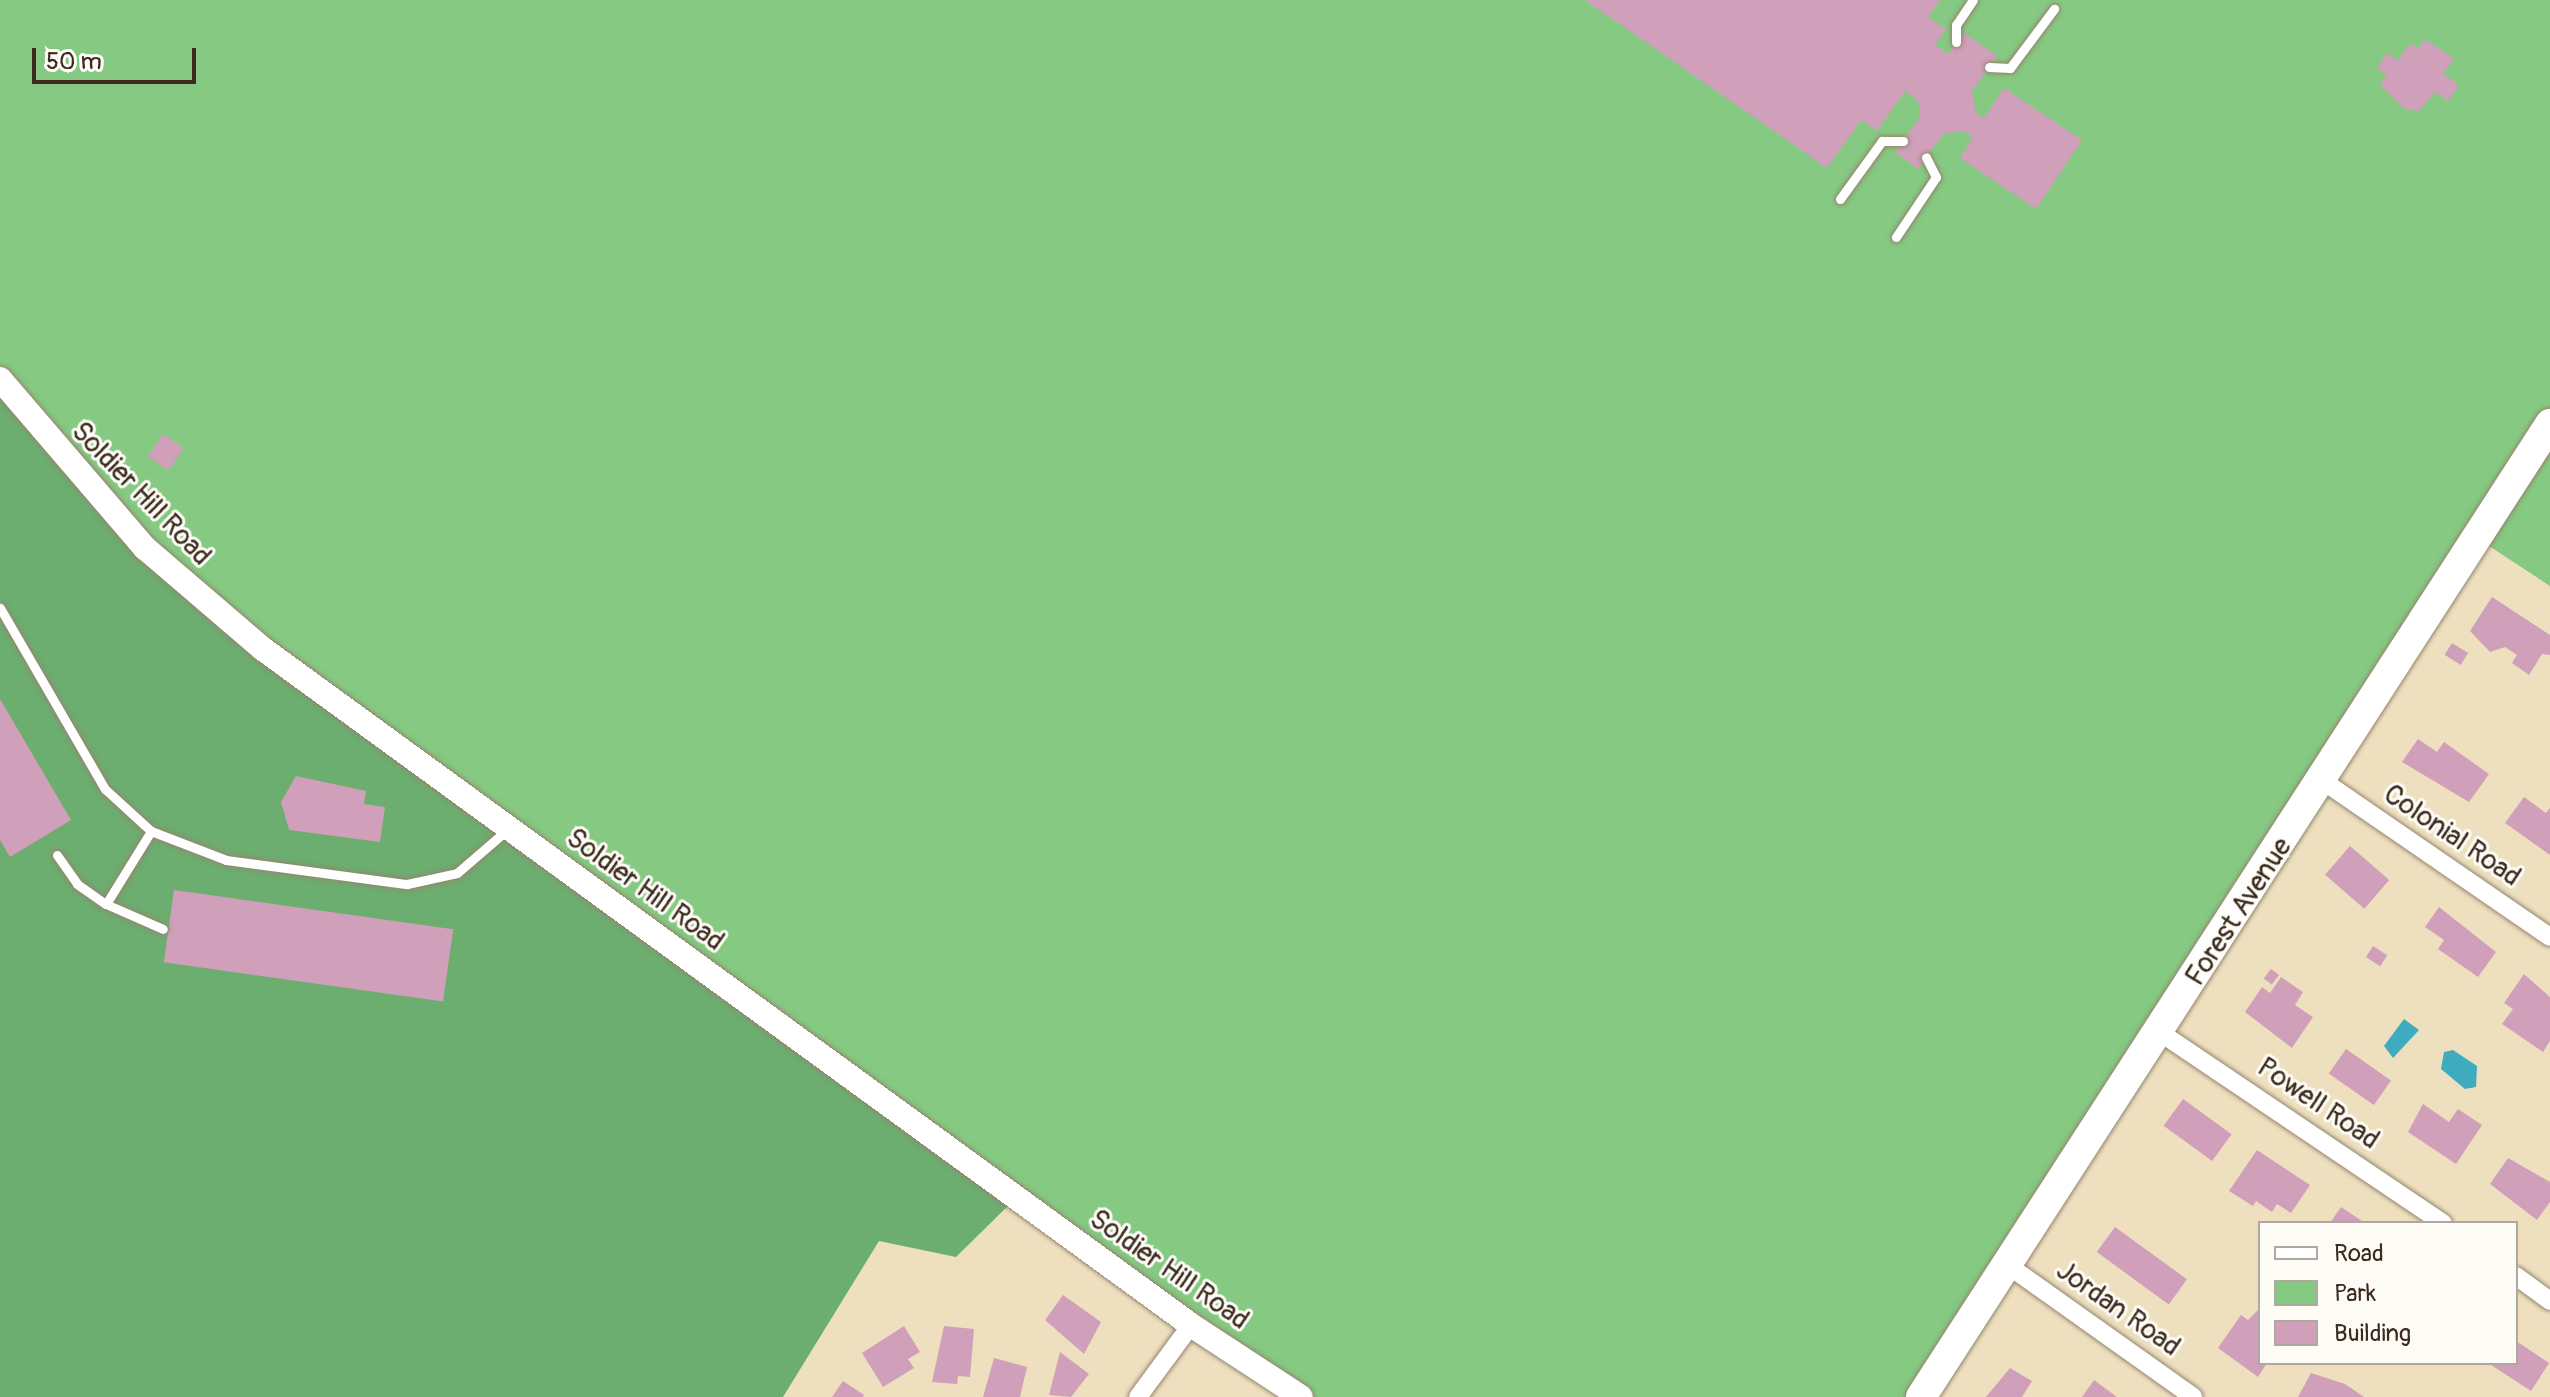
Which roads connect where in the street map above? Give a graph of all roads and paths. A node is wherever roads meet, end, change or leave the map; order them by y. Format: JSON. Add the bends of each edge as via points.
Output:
{"nodes":[{"id":1,"x":1973,"y":0,"type":"edge"},
{"id":2,"x":2054,"y":9,"type":"dead end"},
{"id":3,"x":1956,"y":42,"type":"dead end"},
{"id":4,"x":1989,"y":67,"type":"dead end"},
{"id":5,"x":1903,"y":141,"type":"dead end"},
{"id":6,"x":1926,"y":157,"type":"dead end"},
{"id":7,"x":1840,"y":199,"type":"dead end"},
{"id":8,"x":1896,"y":237,"type":"dead end"},
{"id":9,"x":0,"y":379,"type":"edge"},
{"id":10,"x":2550,"y":424,"type":"edge"},
{"id":11,"x":0,"y":608,"type":"edge"},
{"id":12,"x":2323,"y":781,"type":"junction"},
{"id":13,"x":509,"y":828,"type":"junction"},
{"id":14,"x":151,"y":831,"type":"junction"},
{"id":15,"x":57,"y":855,"type":"dead end"},
{"id":16,"x":106,"y":904,"type":"junction"},
{"id":17,"x":163,"y":929,"type":"dead end"},
{"id":18,"x":2550,"y":937,"type":"edge"},
{"id":19,"x":2161,"y":1033,"type":"junction"},
{"id":20,"x":2440,"y":1221,"type":"edge"},
{"id":21,"x":2009,"y":1266,"type":"junction"},
{"id":22,"x":2518,"y":1277,"type":"edge"},
{"id":23,"x":2550,"y":1301,"type":"edge"},
{"id":24,"x":1191,"y":1325,"type":"junction"},
{"id":25,"x":1138,"y":1397,"type":"edge"},
{"id":26,"x":1301,"y":1397,"type":"edge"},
{"id":27,"x":1921,"y":1397,"type":"edge"},
{"id":28,"x":2193,"y":1397,"type":"edge"}],
"edges":[{"from":1,"to":3,"type":"lane","via":[[1956,25]]},
{"from":2,"to":4,"type":"lane","via":[[2010,68]]},
{"from":5,"to":7,"type":"lane","via":[[1882,141]]},
{"from":6,"to":8,"type":"lane","via":[[1934,182]]},
{"from":9,"to":13,"type":"street","name":"Soldier Hill Road","via":[[85,486],[211,608]]},
{"from":10,"to":12,"type":"main road","name":"Forest Avenue"},
{"from":11,"to":14,"type":"lane","via":[[105,789]]},
{"from":12,"to":18,"type":"street","name":"Colonial Road"},
{"from":12,"to":19,"type":"main road","name":"Forest Avenue"},
{"from":13,"to":14,"type":"lane","via":[[457,873],[407,884],[226,860]]},
{"from":13,"to":24,"type":"street","name":"Soldier Hill Road"},
{"from":14,"to":16,"type":"lane"},
{"from":15,"to":16,"type":"lane","via":[[77,884]]},
{"from":16,"to":17,"type":"lane"},
{"from":19,"to":20,"type":"street","name":"Powell Road"},
{"from":19,"to":21,"type":"main road","name":"Forest Avenue"},
{"from":21,"to":27,"type":"main road","name":"Forest Avenue"},
{"from":21,"to":28,"type":"street","name":"Jordan Road"},
{"from":22,"to":23,"type":"street"},
{"from":24,"to":25,"type":"street"},
{"from":24,"to":26,"type":"street","name":"Soldier Hill Road"}]}
